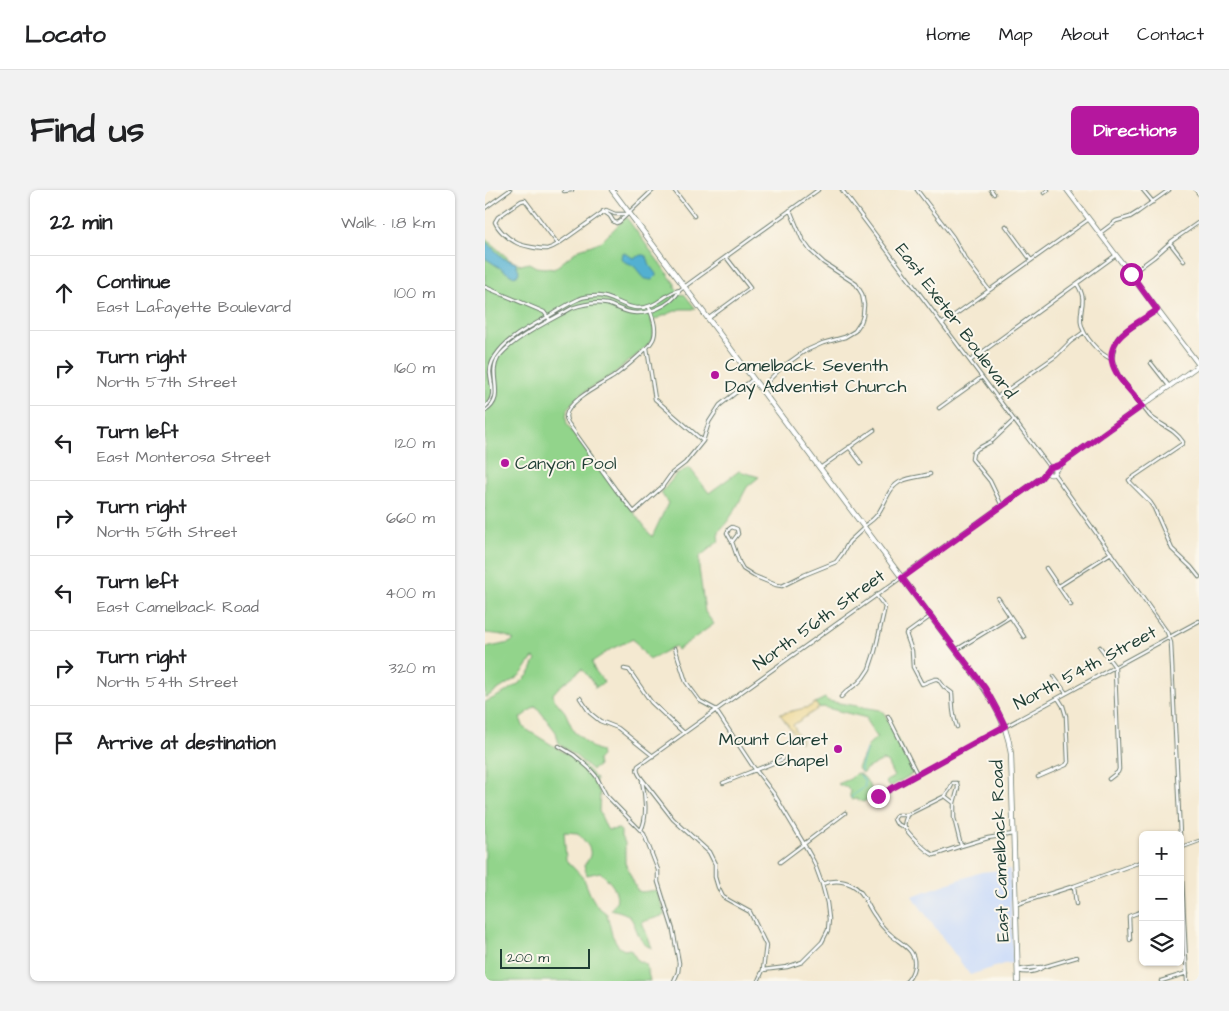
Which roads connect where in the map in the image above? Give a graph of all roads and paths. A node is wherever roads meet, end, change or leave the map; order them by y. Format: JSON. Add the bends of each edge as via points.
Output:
{"nodes":[{"id":1,"x":510,"y":190,"type":"edge"},
{"id":2,"x":572,"y":190,"type":"edge"},
{"id":3,"x":612,"y":190,"type":"edge"},
{"id":4,"x":653,"y":190,"type":"edge"},
{"id":5,"x":674,"y":190,"type":"edge"},
{"id":6,"x":818,"y":190,"type":"edge"},
{"id":7,"x":842,"y":190,"type":"edge"},
{"id":8,"x":917,"y":190,"type":"edge"},
{"id":9,"x":991,"y":190,"type":"edge"},
{"id":10,"x":1048,"y":190,"type":"edge"},
{"id":11,"x":1067,"y":190,"type":"edge"},
{"id":12,"x":1143,"y":190,"type":"edge"},
{"id":13,"x":1169,"y":190,"type":"edge"},
{"id":14,"x":1196,"y":190,"type":"edge"},
{"id":15,"x":564,"y":191,"type":"edge"},
{"id":16,"x":1044,"y":193,"type":"dead end"},
{"id":17,"x":994,"y":194,"type":"dead end"},
{"id":18,"x":1199,"y":194,"type":"edge"},
{"id":19,"x":1153,"y":202,"type":"junction"},
{"id":20,"x":485,"y":208,"type":"edge"},
{"id":21,"x":790,"y":210,"type":"junction"},
{"id":22,"x":603,"y":211,"type":"junction"},
{"id":23,"x":627,"y":213,"type":"junction"},
{"id":24,"x":615,"y":214,"type":"junction"},
{"id":25,"x":694,"y":216,"type":"dead end"},
{"id":26,"x":611,"y":218,"type":"junction"},
{"id":27,"x":1089,"y":219,"type":"junction"},
{"id":28,"x":1199,"y":222,"type":"edge"},
{"id":29,"x":1006,"y":226,"type":"dead end"},
{"id":30,"x":1100,"y":233,"type":"junction"},
{"id":31,"x":1170,"y":243,"type":"junction"},
{"id":32,"x":558,"y":244,"type":"junction"},
{"id":33,"x":1116,"y":255,"type":"junction"},
{"id":34,"x":726,"y":256,"type":"junction"},
{"id":35,"x":1031,"y":260,"type":"junction"},
{"id":36,"x":1184,"y":261,"type":"dead end"},
{"id":37,"x":1131,"y":274,"type":"junction"},
{"id":38,"x":1077,"y":284,"type":"junction"},
{"id":39,"x":685,"y":286,"type":"junction"},
{"id":40,"x":485,"y":287,"type":"edge"},
{"id":41,"x":679,"y":290,"type":"junction"},
{"id":42,"x":989,"y":290,"type":"junction"},
{"id":43,"x":649,"y":307,"type":"junction"},
{"id":44,"x":1157,"y":310,"type":"junction"},
{"id":45,"x":650,"y":311,"type":"junction"},
{"id":46,"x":548,"y":316,"type":"junction"},
{"id":47,"x":709,"y":318,"type":"junction"},
{"id":48,"x":550,"y":320,"type":"junction"},
{"id":49,"x":942,"y":324,"type":"junction"},
{"id":50,"x":1084,"y":332,"type":"junction"},
{"id":51,"x":647,"y":348,"type":"junction"},
{"id":52,"x":1112,"y":359,"type":"junction"},
{"id":53,"x":970,"y":361,"type":"junction"},
{"id":54,"x":1151,"y":363,"type":"dead end"},
{"id":55,"x":1199,"y":365,"type":"edge"},
{"id":56,"x":982,"y":377,"type":"junction"},
{"id":57,"x":753,"y":379,"type":"junction"},
{"id":58,"x":1169,"y":386,"type":"junction"},
{"id":59,"x":761,"y":388,"type":"junction"},
{"id":60,"x":997,"y":397,"type":"junction"},
{"id":61,"x":1142,"y":406,"type":"junction"},
{"id":62,"x":939,"y":408,"type":"dead end"},
{"id":63,"x":485,"y":409,"type":"edge"},
{"id":64,"x":1014,"y":420,"type":"junction"},
{"id":65,"x":874,"y":430,"type":"dead end"},
{"id":66,"x":703,"y":441,"type":"junction"},
{"id":67,"x":849,"y":448,"type":"junction"},
{"id":68,"x":861,"y":463,"type":"dead end"},
{"id":69,"x":820,"y":468,"type":"junction"},
{"id":70,"x":1051,"y":471,"type":"junction"},
{"id":71,"x":930,"y":474,"type":"dead end"},
{"id":72,"x":1002,"y":506,"type":"junction"},
{"id":73,"x":864,"y":527,"type":"junction"},
{"id":74,"x":732,"y":542,"type":"junction"},
{"id":75,"x":1111,"y":553,"type":"junction"},
{"id":76,"x":1046,"y":568,"type":"dead end"},
{"id":77,"x":1199,"y":577,"type":"edge"},
{"id":78,"x":902,"y":578,"type":"junction"},
{"id":79,"x":1059,"y":586,"type":"junction"},
{"id":80,"x":876,"y":595,"type":"junction"},
{"id":81,"x":998,"y":598,"type":"dead end"},
{"id":82,"x":1071,"y":605,"type":"dead end"},
{"id":83,"x":931,"y":616,"type":"junction"},
{"id":84,"x":1010,"y":617,"type":"junction"},
{"id":85,"x":1199,"y":621,"type":"edge"},
{"id":86,"x":1024,"y":636,"type":"dead end"},
{"id":87,"x":1169,"y":637,"type":"junction"},
{"id":88,"x":1100,"y":647,"type":"dead end"},
{"id":89,"x":675,"y":648,"type":"dead end"},
{"id":90,"x":956,"y":650,"type":"junction"},
{"id":91,"x":1115,"y":667,"type":"junction"},
{"id":92,"x":623,"y":669,"type":"dead end"},
{"id":93,"x":1054,"y":677,"type":"dead end"},
{"id":94,"x":1066,"y":693,"type":"junction"},
{"id":95,"x":841,"y":697,"type":"dead end"},
{"id":96,"x":580,"y":698,"type":"dead end"},
{"id":97,"x":1058,"y":698,"type":"junction"},
{"id":98,"x":716,"y":711,"type":"junction"},
{"id":99,"x":888,"y":716,"type":"dead end"},
{"id":100,"x":1005,"y":726,"type":"junction"},
{"id":101,"x":957,"y":727,"type":"dead end"},
{"id":102,"x":684,"y":733,"type":"junction"},
{"id":103,"x":559,"y":746,"type":"dead end"},
{"id":104,"x":653,"y":756,"type":"junction"},
{"id":105,"x":783,"y":760,"type":"dead end"},
{"id":106,"x":756,"y":770,"type":"junction"},
{"id":107,"x":917,"y":774,"type":"junction"},
{"id":108,"x":1038,"y":777,"type":"dead end"},
{"id":109,"x":642,"y":779,"type":"junction"},
{"id":110,"x":1109,"y":779,"type":"dead end"},
{"id":111,"x":723,"y":783,"type":"dead end"},
{"id":112,"x":878,"y":796,"type":"dead end"},
{"id":113,"x":945,"y":796,"type":"junction"},
{"id":114,"x":954,"y":803,"type":"junction"},
{"id":115,"x":845,"y":813,"type":"dead end"},
{"id":116,"x":907,"y":815,"type":"junction"},
{"id":117,"x":905,"y":828,"type":"junction"},
{"id":118,"x":641,"y":830,"type":"junction"},
{"id":119,"x":1180,"y":831,"type":"edge"},
{"id":120,"x":1013,"y":834,"type":"junction"},
{"id":121,"x":1199,"y":841,"type":"edge"},
{"id":122,"x":804,"y":844,"type":"junction"},
{"id":123,"x":961,"y":846,"type":"junction"},
{"id":124,"x":1184,"y":847,"type":"edge"},
{"id":125,"x":780,"y":862,"type":"dead end"},
{"id":126,"x":1139,"y":862,"type":"edge"},
{"id":127,"x":822,"y":884,"type":"junction"},
{"id":128,"x":1074,"y":886,"type":"junction"},
{"id":129,"x":1076,"y":904,"type":"dead end"},
{"id":130,"x":1015,"y":905,"type":"junction"},
{"id":131,"x":1139,"y":912,"type":"edge"},
{"id":132,"x":1183,"y":921,"type":"edge"},
{"id":133,"x":1130,"y":940,"type":"dead end"},
{"id":134,"x":1077,"y":957,"type":"dead end"},
{"id":135,"x":763,"y":970,"type":"junction"},
{"id":136,"x":1017,"y":971,"type":"junction"},
{"id":137,"x":1187,"y":973,"type":"junction"},
{"id":138,"x":673,"y":981,"type":"edge"},
{"id":139,"x":758,"y":981,"type":"edge"},
{"id":140,"x":907,"y":981,"type":"edge"},
{"id":141,"x":1018,"y":981,"type":"edge"},
{"id":142,"x":1161,"y":981,"type":"edge"},
{"id":143,"x":1187,"y":981,"type":"edge"}],
"edges":[{"from":1,"to":20,"type":"street"},
{"from":2,"to":15,"type":"street"},
{"from":3,"to":23,"type":"main road","name":"East Camelback Road"},
{"from":4,"to":23,"type":"street"},
{"from":5,"to":25,"type":"street"},
{"from":6,"to":21,"type":"street"},
{"from":7,"to":49,"type":"street","name":"East Exeter Boulevard"},
{"from":8,"to":42,"type":"street"},
{"from":9,"to":17,"type":"street"},
{"from":10,"to":16,"type":"street"},
{"from":11,"to":27,"type":"main road"},
{"from":12,"to":19,"type":"street"},
{"from":13,"to":19,"type":"street"},
{"from":14,"to":18,"type":"street"},
{"from":19,"to":30,"type":"street"},
{"from":21,"to":34,"type":"street"},
{"from":21,"to":59,"type":"street","via":[[810,250],[824,264],[856,284],[864,305],[861,322],[855,331],[807,350],[781,368]]},
{"from":22,"to":24,"type":"street"},
{"from":22,"to":26,"type":"street"},
{"from":22,"to":32,"type":"street"},
{"from":23,"to":24,"type":"street"},
{"from":23,"to":26,"type":"street","via":[[616,223]]},
{"from":23,"to":39,"type":"main road","name":"East Camelback Road"},
{"from":24,"to":26,"type":"street"},
{"from":27,"to":30,"type":"main road"},
{"from":27,"to":35,"type":"street"},
{"from":28,"to":31,"type":"street"},
{"from":29,"to":35,"type":"street"},
{"from":30,"to":33,"type":"main road"},
{"from":31,"to":36,"type":"street"},
{"from":31,"to":37,"type":"street"},
{"from":32,"to":32,"type":"street","via":[[545,249],[514,242],[495,222],[525,200]]},
{"from":33,"to":37,"type":"main road"},
{"from":33,"to":38,"type":"street"},
{"from":34,"to":39,"type":"street"},
{"from":34,"to":47,"type":"street","via":[[750,288]]},
{"from":35,"to":42,"type":"street"},
{"from":37,"to":44,"type":"main road"},
{"from":38,"to":50,"type":"street","via":[[1082,292],[1081,324]]},
{"from":38,"to":53,"type":"street"},
{"from":39,"to":41,"type":"street"},
{"from":39,"to":47,"type":"main road","name":"East Camelback Road"},
{"from":40,"to":46,"type":"street"},
{"from":41,"to":43,"type":"street"},
{"from":41,"to":45,"type":"street","via":[[661,307]]},
{"from":42,"to":49,"type":"street"},
{"from":43,"to":45,"type":"street"},
{"from":43,"to":46,"type":"street","via":[[637,308],[599,296],[585,297]]},
{"from":44,"to":52,"type":"street","via":[[1120,335]]},
{"from":44,"to":55,"type":"main road"},
{"from":45,"to":48,"type":"street","via":[[637,314],[607,304],[589,304],[572,308]]},
{"from":45,"to":51,"type":"street","via":[[655,329],[654,338]]},
{"from":46,"to":48,"type":"street"},
{"from":46,"to":63,"type":"street","via":[[515,336],[497,353],[490,370],[492,397]]},
{"from":47,"to":57,"type":"main road","name":"East Camelback Road"},
{"from":48,"to":63,"type":"street","via":[[517,340],[498,358],[494,372],[496,398]]},
{"from":49,"to":53,"type":"street","name":"East Exeter Boulevard"},
{"from":50,"to":52,"type":"street","via":[[1106,357]]},
{"from":50,"to":60,"type":"street"},
{"from":51,"to":66,"type":"street","via":[[655,400]]},
{"from":51,"to":66,"type":"street","via":[[613,377],[581,397],[568,411],[568,423],[634,512],[662,487]]},
{"from":52,"to":61,"type":"street","via":[[1118,375]]},
{"from":53,"to":56,"type":"street","name":"East Exeter Boulevard"},
{"from":54,"to":58,"type":"street"},
{"from":55,"to":58,"type":"main road","name":"North 56th Street"},
{"from":56,"to":60,"type":"street","name":"East Exeter Boulevard"},
{"from":56,"to":62,"type":"street"},
{"from":57,"to":59,"type":"main road","name":"East Camelback Road"},
{"from":57,"to":66,"type":"street","via":[[720,405],[709,422]]},
{"from":58,"to":61,"type":"main road","name":"North 56th Street"},
{"from":59,"to":69,"type":"main road","name":"East Camelback Road"},
{"from":60,"to":64,"type":"street","name":"East Exeter Boulevard"},
{"from":61,"to":70,"type":"main road","name":"North 56th Street"},
{"from":61,"to":77,"type":"street","via":[[1153,419],[1172,430],[1183,442],[1129,480],[1154,508],[1172,549]]},
{"from":64,"to":70,"type":"street","name":"East Exeter Boulevard"},
{"from":64,"to":72,"type":"street","via":[[992,441],[973,453],[973,459],[990,481]]},
{"from":65,"to":67,"type":"street"},
{"from":67,"to":68,"type":"street"},
{"from":67,"to":69,"type":"street"},
{"from":69,"to":73,"type":"main road","name":"East Camelback Road"},
{"from":70,"to":72,"type":"main road","name":"North 56th Street"},
{"from":70,"to":75,"type":"street","name":"East Exeter Boulevard"},
{"from":71,"to":73,"type":"street","via":[[896,484],[876,516]]},
{"from":72,"to":78,"type":"main road","name":"North 56th Street"},
{"from":73,"to":74,"type":"street","via":[[836,562],[782,586],[743,569]]},
{"from":73,"to":78,"type":"main road","name":"East Camelback Road"},
{"from":74,"to":74,"type":"street","via":[[727,533],[732,527],[737,529]]},
{"from":75,"to":79,"type":"street"},
{"from":75,"to":87,"type":"street","name":"East Exeter Boulevard"},
{"from":76,"to":79,"type":"street"},
{"from":78,"to":80,"type":"street","name":"North 56th Street"},
{"from":78,"to":83,"type":"main road","name":"East Camelback Road"},
{"from":79,"to":82,"type":"street"},
{"from":80,"to":95,"type":"street","via":[[885,607],[872,660],[863,678]]},
{"from":80,"to":98,"type":"street","name":"North 56th Street"},
{"from":81,"to":84,"type":"street"},
{"from":83,"to":90,"type":"main road","name":"East Camelback Road"},
{"from":83,"to":101,"type":"street","via":[[906,634],[912,651],[912,664],[922,684],[938,679],[952,693],[952,712]]},
{"from":84,"to":86,"type":"street"},
{"from":84,"to":90,"type":"street"},
{"from":85,"to":87,"type":"street","name":"North 54th Street"},
{"from":87,"to":91,"type":"street","name":"North 54th Street"},
{"from":87,"to":119,"type":"street","name":"East Exeter Boulevard"},
{"from":88,"to":91,"type":"street"},
{"from":89,"to":98,"type":"street","via":[[686,682],[700,701]]},
{"from":90,"to":100,"type":"main road","name":"East Camelback Road","via":[[991,699]]},
{"from":91,"to":94,"type":"street","name":"North 54th Street"},
{"from":91,"to":110,"type":"street","via":[[1119,769]]},
{"from":92,"to":102,"type":"street","via":[[629,670],[651,702]]},
{"from":93,"to":94,"type":"street"},
{"from":94,"to":97,"type":"street","name":"North 54th Street"},
{"from":96,"to":104,"type":"street","via":[[600,721],[617,728]]},
{"from":97,"to":100,"type":"street","name":"North 54th Street"},
{"from":97,"to":108,"type":"street","via":[[1066,716],[1068,763]]},
{"from":98,"to":102,"type":"street","name":"North 56th Street"},
{"from":98,"to":106,"type":"street"},
{"from":99,"to":107,"type":"street"},
{"from":100,"to":107,"type":"street","name":"North 54th Street"},
{"from":100,"to":120,"type":"main road","name":"East Camelback Road","via":[[1011,754]]},
{"from":102,"to":104,"type":"street","name":"North 56th Street"},
{"from":103,"to":118,"type":"street","via":[[589,768],[606,795]]},
{"from":104,"to":109,"type":"street","name":"North 56th Street","via":[[637,768]]},
{"from":105,"to":106,"type":"street"},
{"from":106,"to":111,"type":"street"},
{"from":106,"to":122,"type":"street"},
{"from":107,"to":112,"type":"street","name":"North 54th Street"},
{"from":109,"to":118,"type":"street","via":[[645,813]]},
{"from":109,"to":135,"type":"street","via":[[673,820],[709,852],[723,896],[751,912],[766,946]]},
{"from":113,"to":114,"type":"street"},
{"from":113,"to":114,"type":"street","via":[[953,783],[957,783],[959,788]]},
{"from":113,"to":116,"type":"street"},
{"from":114,"to":123,"type":"street"},
{"from":115,"to":122,"type":"street"},
{"from":116,"to":117,"type":"street"},
{"from":116,"to":117,"type":"street","via":[[897,815],[894,819]]},
{"from":117,"to":123,"type":"street","via":[[934,856]]},
{"from":118,"to":138,"type":"street","via":[[658,870],[658,882],[673,930],[679,962]]},
{"from":120,"to":123,"type":"street"},
{"from":120,"to":130,"type":"main road","name":"East Camelback Road"},
{"from":121,"to":124,"type":"street"},
{"from":122,"to":125,"type":"street"},
{"from":122,"to":127,"type":"street"},
{"from":126,"to":128,"type":"street"},
{"from":127,"to":135,"type":"street","via":[[829,925],[822,942],[802,962]]},
{"from":127,"to":140,"type":"street","via":[[842,882],[861,892],[873,915],[911,953],[913,973]]},
{"from":128,"to":129,"type":"street"},
{"from":128,"to":130,"type":"street"},
{"from":130,"to":136,"type":"main road","name":"East Camelback Road"},
{"from":131,"to":133,"type":"street","via":[[1129,916]]},
{"from":132,"to":137,"type":"street","name":"East Exeter Boulevard"},
{"from":134,"to":136,"type":"street"},
{"from":135,"to":139,"type":"street"},
{"from":136,"to":141,"type":"main road","name":"East Camelback Road"},
{"from":137,"to":142,"type":"street"},
{"from":137,"to":143,"type":"street","name":"East Exeter Boulevard"}]}
